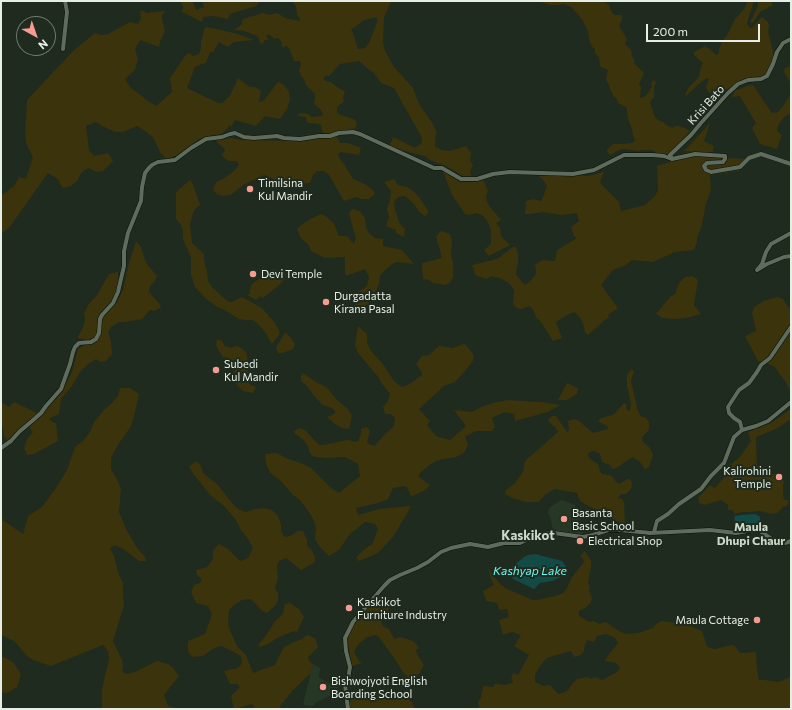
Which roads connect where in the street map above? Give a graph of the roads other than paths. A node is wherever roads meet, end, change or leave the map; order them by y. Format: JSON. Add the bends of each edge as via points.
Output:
{"nodes":[{"id":1,"x":65,"y":1,"type":"edge"},
{"id":2,"x":791,"y":38,"type":"edge"},
{"id":3,"x":63,"y":49,"type":"dead end"},
{"id":4,"x":672,"y":159,"type":"junction"},
{"id":5,"x":791,"y":164,"type":"edge"},
{"id":6,"x":791,"y":233,"type":"edge"},
{"id":7,"x":791,"y":256,"type":"edge"},
{"id":8,"x":791,"y":328,"type":"edge"},
{"id":9,"x":791,"y":402,"type":"edge"},
{"id":10,"x":742,"y":430,"type":"junction"},
{"id":11,"x":1,"y":448,"type":"edge"},
{"id":12,"x":654,"y":532,"type":"junction"},
{"id":13,"x":791,"y":541,"type":"edge"},
{"id":14,"x":348,"y":709,"type":"edge"}],
"edges":[{"from":1,"to":3,"type":"street","via":[[67,12]]},
{"from":2,"to":4,"type":"street","name":"Krisi Bato","via":[[783,42],[767,76],[738,84],[670,156]]},
{"from":4,"to":5,"type":"street","via":[[695,154],[725,156],[723,162],[707,163],[704,166],[711,172],[740,167],[749,158],[761,154]]},
{"from":4,"to":11,"type":"street","via":[[664,156],[624,154],[594,170],[573,174],[510,172],[477,179],[461,179],[442,168],[434,168],[353,132],[300,139],[277,136],[254,138],[235,133],[206,139],[175,160],[158,162],[148,168],[141,201],[128,233],[118,292],[113,303],[102,314],[96,338],[91,342],[79,343],[75,347],[61,388],[41,413]]},
{"from":6,"to":7,"type":"street","via":[[771,244],[758,270],[767,264]]},
{"from":8,"to":10,"type":"street","via":[[770,358],[761,365],[749,383],[739,390],[728,406],[729,413],[740,422]]},
{"from":9,"to":10,"type":"street","via":[[768,421]]},
{"from":10,"to":12,"type":"street","via":[[734,437],[724,463],[701,489],[657,521]]},
{"from":12,"to":13,"type":"street","via":[[710,530],[742,533],[754,530],[780,542]]},
{"from":12,"to":14,"type":"street","via":[[608,530],[583,537],[549,533],[537,535],[520,543],[488,547],[470,544],[458,546],[441,552],[422,566],[390,580],[354,622],[345,638],[350,667],[345,685]]}]}
